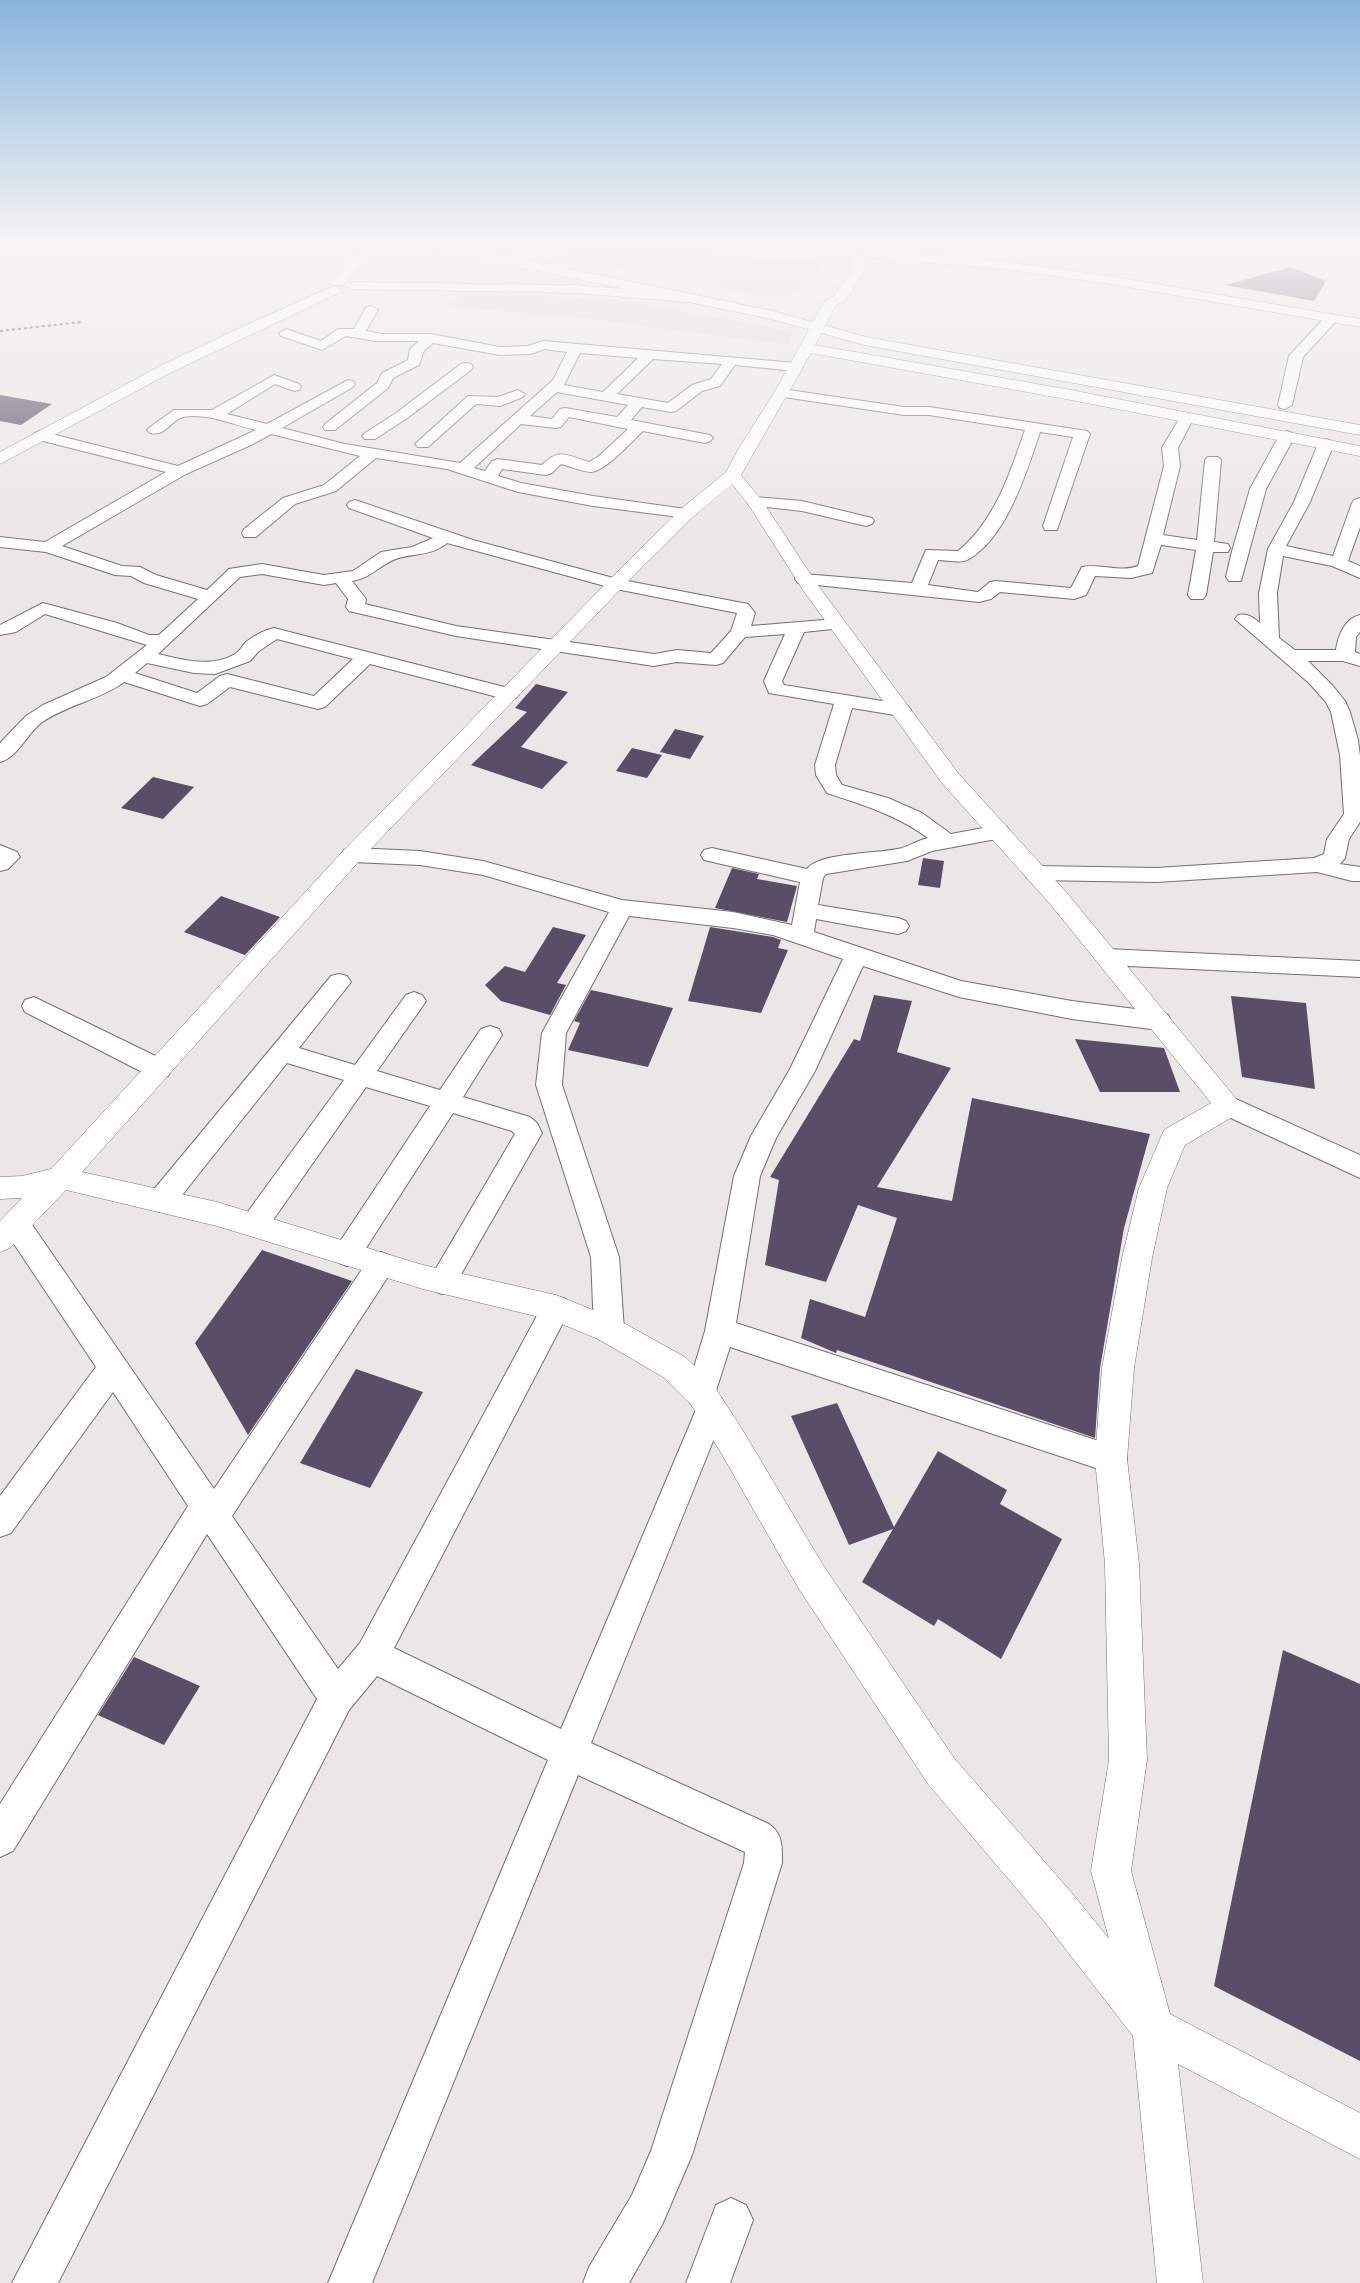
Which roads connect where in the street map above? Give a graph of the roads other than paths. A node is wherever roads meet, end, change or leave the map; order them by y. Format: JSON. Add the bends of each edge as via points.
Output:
{"nodes":[{"id":1,"x":205,"y":349,"type":"edge"},
{"id":2,"x":419,"y":349,"type":"edge"},
{"id":3,"x":446,"y":349,"type":"edge"},
{"id":4,"x":499,"y":349,"type":"edge"},
{"id":5,"x":537,"y":349,"type":"edge"},
{"id":6,"x":566,"y":349,"type":"edge"},
{"id":7,"x":805,"y":349,"type":"edge"},
{"id":8,"x":911,"y":349,"type":"edge"},
{"id":9,"x":968,"y":349,"type":"edge"},
{"id":10,"x":1303,"y":349,"type":"edge"},
{"id":11,"x":575,"y":350,"type":"junction"},
{"id":12,"x":442,"y":352,"type":"dead end"},
{"id":13,"x":649,"y":356,"type":"junction"},
{"id":14,"x":801,"y":357,"type":"junction"},
{"id":15,"x":732,"y":360,"type":"junction"},
{"id":16,"x":466,"y":367,"type":"dead end"},
{"id":17,"x":348,"y":384,"type":"dead end"},
{"id":18,"x":294,"y":386,"type":"dead end"},
{"id":19,"x":554,"y":388,"type":"junction"},
{"id":20,"x":782,"y":393,"type":"junction"},
{"id":21,"x":518,"y":394,"type":"dead end"},
{"id":22,"x":606,"y":397,"type":"junction"},
{"id":23,"x":638,"y":403,"type":"junction"},
{"id":24,"x":1285,"y":405,"type":"junction"},
{"id":25,"x":214,"y":415,"type":"junction"},
{"id":26,"x":1187,"y":417,"type":"junction"},
{"id":27,"x":1360,"y":418,"type":"edge"},
{"id":28,"x":518,"y":420,"type":"junction"},
{"id":29,"x":621,"y":422,"type":"junction"},
{"id":30,"x":640,"y":426,"type":"junction"},
{"id":31,"x":1034,"y":427,"type":"junction"},
{"id":32,"x":267,"y":429,"type":"junction"},
{"id":33,"x":155,"y":430,"type":"dead end"},
{"id":34,"x":1360,"y":430,"type":"edge"},
{"id":35,"x":40,"y":436,"type":"junction"},
{"id":36,"x":370,"y":436,"type":"junction"},
{"id":37,"x":1287,"y":436,"type":"junction"},
{"id":38,"x":705,"y":438,"type":"dead end"},
{"id":39,"x":422,"y":444,"type":"junction"},
{"id":40,"x":1326,"y":444,"type":"junction"},
{"id":41,"x":1360,"y":451,"type":"edge"},
{"id":42,"x":372,"y":454,"type":"junction"},
{"id":43,"x":0,"y":458,"type":"edge"},
{"id":44,"x":412,"y":460,"type":"junction"},
{"id":45,"x":1214,"y":460,"type":"dead end"},
{"id":46,"x":462,"y":469,"type":"junction"},
{"id":47,"x":180,"y":471,"type":"junction"},
{"id":48,"x":733,"y":475,"type":"junction"},
{"id":49,"x":489,"y":478,"type":"junction"},
{"id":50,"x":755,"y":502,"type":"junction"},
{"id":51,"x":1360,"y":503,"type":"edge"},
{"id":52,"x":355,"y":505,"type":"dead end"},
{"id":53,"x":687,"y":513,"type":"junction"},
{"id":54,"x":866,"y":522,"type":"dead end"},
{"id":55,"x":1051,"y":526,"type":"dead end"},
{"id":56,"x":250,"y":533,"type":"dead end"},
{"id":57,"x":445,"y":536,"type":"junction"},
{"id":58,"x":1155,"y":539,"type":"junction"},
{"id":59,"x":0,"y":542,"type":"edge"},
{"id":60,"x":1205,"y":546,"type":"junction"},
{"id":61,"x":48,"y":548,"type":"junction"},
{"id":62,"x":1276,"y":549,"type":"junction"},
{"id":63,"x":1240,"y":551,"type":"junction"},
{"id":64,"x":1337,"y":562,"type":"junction"},
{"id":65,"x":1360,"y":573,"type":"edge"},
{"id":66,"x":341,"y":578,"type":"junction"},
{"id":67,"x":1236,"y":578,"type":"dead end"},
{"id":68,"x":804,"y":579,"type":"junction"},
{"id":69,"x":616,"y":584,"type":"junction"},
{"id":70,"x":918,"y":589,"type":"junction"},
{"id":71,"x":1197,"y":595,"type":"dead end"},
{"id":72,"x":211,"y":597,"type":"junction"},
{"id":73,"x":1244,"y":619,"type":"dead end"},
{"id":74,"x":1360,"y":620,"type":"edge"},
{"id":75,"x":836,"y":624,"type":"junction"},
{"id":76,"x":797,"y":628,"type":"junction"},
{"id":77,"x":0,"y":630,"type":"edge"},
{"id":78,"x":740,"y":632,"type":"junction"},
{"id":79,"x":164,"y":641,"type":"junction"},
{"id":80,"x":1270,"y":641,"type":"junction"},
{"id":81,"x":558,"y":645,"type":"junction"},
{"id":82,"x":1288,"y":656,"type":"junction"},
{"id":83,"x":144,"y":657,"type":"junction"},
{"id":84,"x":366,"y":657,"type":"junction"},
{"id":85,"x":1352,"y":657,"type":"edge"},
{"id":86,"x":121,"y":675,"type":"junction"},
{"id":87,"x":508,"y":694,"type":"junction"},
{"id":88,"x":844,"y":702,"type":"junction"},
{"id":89,"x":901,"y":710,"type":"junction"},
{"id":90,"x":0,"y":756,"type":"edge"},
{"id":91,"x":1358,"y":814,"type":"edge"},
{"id":92,"x":999,"y":832,"type":"junction"},
{"id":93,"x":946,"y":841,"type":"junction"},
{"id":94,"x":0,"y":852,"type":"edge"},
{"id":95,"x":352,"y":855,"type":"junction"},
{"id":96,"x":712,"y":855,"type":"dead end"},
{"id":97,"x":0,"y":864,"type":"edge"},
{"id":98,"x":1317,"y":865,"type":"junction"},
{"id":99,"x":1036,"y":873,"type":"junction"},
{"id":100,"x":1360,"y":874,"type":"edge"},
{"id":101,"x":812,"y":877,"type":"junction"},
{"id":102,"x":622,"y":908,"type":"junction"},
{"id":103,"x":805,"y":910,"type":"junction"},
{"id":104,"x":898,"y":926,"type":"dead end"},
{"id":105,"x":802,"y":935,"type":"junction"},
{"id":106,"x":856,"y":956,"type":"junction"},
{"id":107,"x":1107,"y":957,"type":"junction"},
{"id":108,"x":1360,"y":969,"type":"edge"},
{"id":109,"x":338,"y":982,"type":"dead end"},
{"id":110,"x":414,"y":1001,"type":"dead end"},
{"id":111,"x":34,"y":1006,"type":"dead end"},
{"id":112,"x":1159,"y":1022,"type":"junction"},
{"id":113,"x":490,"y":1034,"type":"dead end"},
{"id":114,"x":281,"y":1052,"type":"junction"},
{"id":115,"x":159,"y":1069,"type":"junction"},
{"id":116,"x":361,"y":1076,"type":"junction"},
{"id":117,"x":446,"y":1102,"type":"junction"},
{"id":118,"x":1229,"y":1106,"type":"junction"},
{"id":119,"x":1360,"y":1167,"type":"edge"},
{"id":120,"x":60,"y":1178,"type":"junction"},
{"id":121,"x":0,"y":1188,"type":"edge"},
{"id":122,"x":161,"y":1201,"type":"junction"},
{"id":123,"x":254,"y":1225,"type":"junction"},
{"id":124,"x":8,"y":1232,"type":"edge"},
{"id":125,"x":346,"y":1254,"type":"junction"},
{"id":126,"x":381,"y":1264,"type":"junction"},
{"id":127,"x":442,"y":1282,"type":"junction"},
{"id":128,"x":556,"y":1308,"type":"junction"},
{"id":129,"x":609,"y":1330,"type":"junction"},
{"id":130,"x":720,"y":1331,"type":"junction"},
{"id":131,"x":114,"y":1368,"type":"junction"},
{"id":132,"x":706,"y":1401,"type":"junction"},
{"id":133,"x":1111,"y":1459,"type":"junction"},
{"id":134,"x":210,"y":1510,"type":"junction"},
{"id":135,"x":0,"y":1522,"type":"edge"},
{"id":136,"x":372,"y":1655,"type":"junction"},
{"id":137,"x":338,"y":1698,"type":"junction"},
{"id":138,"x":570,"y":1752,"type":"junction"},
{"id":139,"x":0,"y":1838,"type":"edge"},
{"id":140,"x":1153,"y":2028,"type":"junction"},
{"id":141,"x":1360,"y":2137,"type":"edge"},
{"id":142,"x":731,"y":2220,"type":"dead end"},
{"id":143,"x":34,"y":2283,"type":"edge"},
{"id":144,"x":350,"y":2283,"type":"edge"},
{"id":145,"x":605,"y":2283,"type":"edge"},
{"id":146,"x":708,"y":2283,"type":"edge"},
{"id":147,"x":1180,"y":2283,"type":"edge"}],
"edges":[{"from":1,"to":35,"type":"street"},
{"from":2,"to":36,"type":"street","via":[[414,362],[388,376],[383,385],[346,416],[327,426]]},
{"from":3,"to":12,"type":"street"},
{"from":4,"to":5,"type":"street"},
{"from":6,"to":11,"type":"street"},
{"from":7,"to":14,"type":"street"},
{"from":8,"to":34,"type":"street"},
{"from":9,"to":24,"type":"street"},
{"from":10,"to":24,"type":"street","via":[[1296,356]]},
{"from":11,"to":13,"type":"street"},
{"from":11,"to":19,"type":"street"},
{"from":13,"to":15,"type":"street"},
{"from":13,"to":22,"type":"street"},
{"from":14,"to":15,"type":"street"},
{"from":14,"to":20,"type":"street"},
{"from":14,"to":26,"type":"street"},
{"from":15,"to":23,"type":"street","via":[[715,383],[706,383],[671,408]]},
{"from":16,"to":36,"type":"street"},
{"from":17,"to":32,"type":"street"},
{"from":18,"to":25,"type":"street","via":[[274,379]]},
{"from":19,"to":22,"type":"street"},
{"from":19,"to":28,"type":"street"},
{"from":20,"to":31,"type":"street"},
{"from":20,"to":48,"type":"street"},
{"from":21,"to":39,"type":"street","via":[[500,402],[473,399]]},
{"from":22,"to":23,"type":"street"},
{"from":23,"to":29,"type":"street"},
{"from":24,"to":27,"type":"street"},
{"from":25,"to":32,"type":"street"},
{"from":25,"to":33,"type":"street","via":[[179,413]]},
{"from":26,"to":37,"type":"street"},
{"from":26,"to":58,"type":"street","via":[[1170,448],[1172,466]]},
{"from":28,"to":29,"type":"street","via":[[556,424],[565,412]]},
{"from":28,"to":46,"type":"street"},
{"from":29,"to":30,"type":"street"},
{"from":30,"to":38,"type":"street"},
{"from":30,"to":49,"type":"street","via":[[591,467],[558,458],[546,470],[498,464]]},
{"from":31,"to":55,"type":"street","via":[[1083,436]]},
{"from":31,"to":70,"type":"street","via":[[992,525],[962,556],[932,554]]},
{"from":32,"to":42,"type":"street"},
{"from":32,"to":47,"type":"street","via":[[246,442]]},
{"from":35,"to":43,"type":"street"},
{"from":35,"to":47,"type":"street"},
{"from":36,"to":39,"type":"street"},
{"from":37,"to":40,"type":"street"},
{"from":37,"to":63,"type":"street","via":[[1258,489]]},
{"from":39,"to":44,"type":"street"},
{"from":40,"to":41,"type":"street"},
{"from":40,"to":62,"type":"street","via":[[1302,502]]},
{"from":42,"to":44,"type":"street"},
{"from":42,"to":56,"type":"street","via":[[330,488],[289,502]]},
{"from":44,"to":46,"type":"street"},
{"from":45,"to":60,"type":"street"},
{"from":46,"to":49,"type":"street"},
{"from":47,"to":61,"type":"street"},
{"from":48,"to":50,"type":"street"},
{"from":48,"to":53,"type":"street"},
{"from":49,"to":53,"type":"street","via":[[593,502]]},
{"from":50,"to":54,"type":"street","via":[[802,506]]},
{"from":50,"to":68,"type":"street"},
{"from":51,"to":64,"type":"street"},
{"from":52,"to":57,"type":"street"},
{"from":53,"to":69,"type":"street"},
{"from":57,"to":66,"type":"street","via":[[435,544],[387,556],[358,575]]},
{"from":57,"to":69,"type":"street"},
{"from":58,"to":60,"type":"street"},
{"from":58,"to":70,"type":"street","via":[[1146,569],[1129,574],[1088,571],[1080,591],[1074,594],[996,586],[979,597]]},
{"from":59,"to":61,"type":"street"},
{"from":60,"to":63,"type":"street"},
{"from":60,"to":71,"type":"street"},
{"from":61,"to":72,"type":"street","via":[[121,571],[134,571]]},
{"from":62,"to":64,"type":"street"},
{"from":62,"to":80,"type":"street","via":[[1268,593]]},
{"from":63,"to":67,"type":"street"},
{"from":64,"to":65,"type":"street"},
{"from":66,"to":72,"type":"street","via":[[324,580],[262,569],[235,573]]},
{"from":66,"to":81,"type":"street","via":[[357,599],[355,607],[456,631]]},
{"from":68,"to":70,"type":"street"},
{"from":68,"to":75,"type":"street"},
{"from":69,"to":78,"type":"street","via":[[742,608],[746,613]]},
{"from":69,"to":81,"type":"street"},
{"from":72,"to":79,"type":"street"},
{"from":73,"to":80,"type":"street"},
{"from":74,"to":85,"type":"street","via":[[1347,636]]},
{"from":75,"to":76,"type":"street"},
{"from":75,"to":89,"type":"street"},
{"from":76,"to":78,"type":"street"},
{"from":76,"to":88,"type":"street","via":[[773,686],[776,690]]},
{"from":77,"to":79,"type":"street","via":[[10,628],[43,608],[147,640]]},
{"from":78,"to":81,"type":"street","via":[[719,657],[711,660],[677,656],[654,660]]},
{"from":79,"to":83,"type":"street"},
{"from":80,"to":82,"type":"street"},
{"from":81,"to":87,"type":"street"},
{"from":82,"to":85,"type":"street"},
{"from":82,"to":91,"type":"street","via":[[1336,702],[1346,732]]},
{"from":83,"to":84,"type":"street","via":[[215,668],[243,657],[274,633]]},
{"from":83,"to":86,"type":"street"},
{"from":84,"to":86,"type":"street","via":[[318,703],[227,680],[200,700]]},
{"from":84,"to":87,"type":"street"},
{"from":86,"to":90,"type":"street","via":[[33,720]]},
{"from":87,"to":95,"type":"street"},
{"from":88,"to":89,"type":"street"},
{"from":88,"to":93,"type":"street","via":[[825,765],[834,789],[881,803],[915,818]]},
{"from":89,"to":92,"type":"street","via":[[950,778]]},
{"from":91,"to":98,"type":"street","via":[[1338,839],[1334,858]]},
{"from":92,"to":93,"type":"street"},
{"from":92,"to":99,"type":"street"},
{"from":93,"to":101,"type":"street","via":[[907,854],[824,866]]},
{"from":94,"to":97,"type":"street","via":[[9,857]]},
{"from":95,"to":102,"type":"street","via":[[420,858],[482,868]]},
{"from":95,"to":115,"type":"street"},
{"from":96,"to":101,"type":"street"},
{"from":98,"to":99,"type":"street","via":[[1156,876]]},
{"from":98,"to":100,"type":"street"},
{"from":99,"to":107,"type":"street"},
{"from":101,"to":103,"type":"street"},
{"from":102,"to":105,"type":"street","via":[[733,920]]},
{"from":102,"to":129,"type":"street","via":[[554,1033],[549,1085],[606,1257]]},
{"from":103,"to":104,"type":"street"},
{"from":103,"to":105,"type":"street"},
{"from":105,"to":106,"type":"street"},
{"from":106,"to":112,"type":"street","via":[[959,989]]},
{"from":106,"to":130,"type":"street","via":[[802,1071],[750,1167]]},
{"from":107,"to":108,"type":"street"},
{"from":107,"to":112,"type":"street"},
{"from":109,"to":114,"type":"street"},
{"from":110,"to":116,"type":"street"},
{"from":111,"to":115,"type":"street"},
{"from":112,"to":118,"type":"street"},
{"from":113,"to":117,"type":"street"},
{"from":114,"to":116,"type":"street"},
{"from":114,"to":122,"type":"street"},
{"from":115,"to":120,"type":"street"},
{"from":116,"to":117,"type":"street"},
{"from":116,"to":123,"type":"street"},
{"from":117,"to":125,"type":"street"},
{"from":117,"to":127,"type":"street","via":[[521,1124],[529,1134]]},
{"from":118,"to":119,"type":"street"},
{"from":118,"to":133,"type":"street","via":[[1174,1138],[1153,1188],[1118,1368]]},
{"from":120,"to":121,"type":"street","via":[[22,1187]]},
{"from":120,"to":122,"type":"street"},
{"from":120,"to":124,"type":"street"},
{"from":122,"to":123,"type":"street"},
{"from":123,"to":125,"type":"street"},
{"from":124,"to":131,"type":"street"},
{"from":125,"to":126,"type":"street"},
{"from":126,"to":127,"type":"street"},
{"from":126,"to":134,"type":"street"},
{"from":127,"to":128,"type":"street"},
{"from":128,"to":129,"type":"street"},
{"from":128,"to":136,"type":"street"},
{"from":129,"to":132,"type":"street","via":[[674,1367]]},
{"from":130,"to":132,"type":"street"},
{"from":130,"to":133,"type":"street"},
{"from":131,"to":134,"type":"street"},
{"from":131,"to":135,"type":"street"},
{"from":132,"to":138,"type":"street"},
{"from":132,"to":140,"type":"street","via":[[811,1577],[941,1771],[1057,1906]]},
{"from":133,"to":140,"type":"street","via":[[1122,1564],[1128,1760],[1111,1871]]},
{"from":134,"to":137,"type":"street"},
{"from":134,"to":139,"type":"street"},
{"from":136,"to":137,"type":"street"},
{"from":136,"to":138,"type":"street"},
{"from":137,"to":143,"type":"street"},
{"from":138,"to":144,"type":"street"},
{"from":138,"to":145,"type":"street","via":[[756,1836],[764,1844],[765,1851],[671,2155],[647,2210]]},
{"from":140,"to":141,"type":"street"},
{"from":140,"to":147,"type":"street"},
{"from":142,"to":146,"type":"street"}]}
